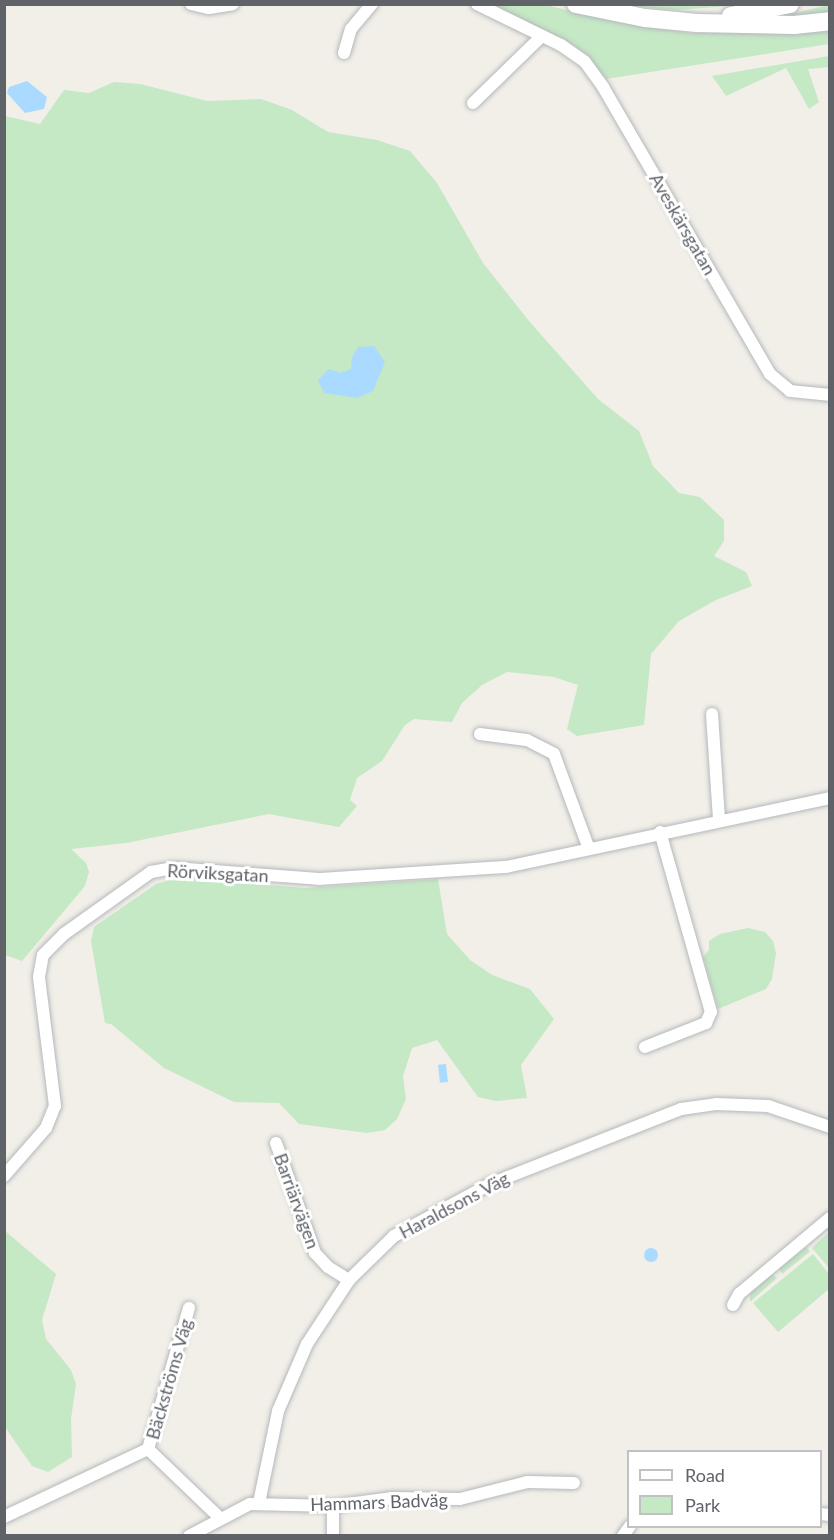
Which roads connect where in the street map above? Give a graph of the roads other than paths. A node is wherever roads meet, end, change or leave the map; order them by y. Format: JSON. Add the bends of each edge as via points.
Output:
{"nodes":[{"id":1,"x":191,"y":4,"type":"edge"},
{"id":2,"x":233,"y":4,"type":"edge"},
{"id":3,"x":372,"y":4,"type":"edge"},
{"id":4,"x":477,"y":4,"type":"edge"},
{"id":5,"x":576,"y":4,"type":"edge"},
{"id":6,"x":790,"y":4,"type":"edge"},
{"id":7,"x":830,"y":21,"type":"edge"},
{"id":8,"x":697,"y":22,"type":"junction"},
{"id":9,"x":542,"y":36,"type":"junction"},
{"id":10,"x":344,"y":52,"type":"dead end"},
{"id":11,"x":473,"y":103,"type":"dead end"},
{"id":12,"x":830,"y":395,"type":"edge"},
{"id":13,"x":712,"y":714,"type":"dead end"},
{"id":14,"x":480,"y":734,"type":"dead end"},
{"id":15,"x":830,"y":798,"type":"edge"},
{"id":16,"x":719,"y":819,"type":"junction"},
{"id":17,"x":660,"y":832,"type":"junction"},
{"id":18,"x":589,"y":849,"type":"junction"},
{"id":19,"x":645,"y":1047,"type":"dead end"},
{"id":20,"x":830,"y":1127,"type":"edge"},
{"id":21,"x":276,"y":1143,"type":"dead end"},
{"id":22,"x":4,"y":1176,"type":"edge"},
{"id":23,"x":830,"y":1218,"type":"edge"},
{"id":24,"x":349,"y":1280,"type":"junction"},
{"id":25,"x":733,"y":1305,"type":"dead end"},
{"id":26,"x":189,"y":1308,"type":"dead end"},
{"id":27,"x":148,"y":1449,"type":"junction"},
{"id":28,"x":574,"y":1483,"type":"dead end"},
{"id":29,"x":259,"y":1503,"type":"junction"},
{"id":30,"x":333,"y":1506,"type":"junction"},
{"id":31,"x":4,"y":1517,"type":"edge"},
{"id":32,"x":220,"y":1518,"type":"junction"},
{"id":33,"x":189,"y":1536,"type":"edge"},
{"id":34,"x":333,"y":1536,"type":"edge"}],
"edges":[{"from":1,"to":2,"type":"street","via":[[209,8]]},
{"from":3,"to":10,"type":"street","via":[[351,29]]},
{"from":4,"to":9,"type":"street","name":"Aveskärsgatan"},
{"from":5,"to":8,"type":"street","via":[[645,18]]},
{"from":6,"to":8,"type":"street"},
{"from":7,"to":8,"type":"street","via":[[794,25]]},
{"from":9,"to":11,"type":"street"},
{"from":9,"to":12,"type":"street","name":"Aveskärsgatan","via":[[573,52],[599,81],[770,374],[790,391]]},
{"from":13,"to":16,"type":"street"},
{"from":14,"to":18,"type":"street","via":[[527,740],[554,754]]},
{"from":15,"to":16,"type":"street","name":"Rörviksgatan"},
{"from":16,"to":17,"type":"street","name":"Rörviksgatan"},
{"from":17,"to":18,"type":"street","name":"Rörviksgatan"},
{"from":17,"to":19,"type":"street","via":[[711,1012],[706,1023]]},
{"from":18,"to":22,"type":"street","name":"Rörviksgatan","via":[[506,867],[457,872],[319,879],[174,868],[151,872],[64,934],[43,955],[39,987],[55,1106],[46,1128]]},
{"from":20,"to":24,"type":"street","name":"Haraldsons Väg","via":[[807,1117],[743,1103],[697,1106],[663,1114],[501,1179],[427,1217],[383,1245]]},
{"from":21,"to":24,"type":"street","name":"Barriärvägen","via":[[315,1253]]},
{"from":23,"to":25,"type":"street","via":[[739,1294]]},
{"from":24,"to":29,"type":"street","name":"Haraldsons Väg","via":[[307,1344],[284,1392]]},
{"from":26,"to":27,"type":"street","name":"Bäckströms Väg"},
{"from":27,"to":31,"type":"street","name":"Bäckströms Väg"},
{"from":27,"to":32,"type":"street","name":"Bäckströms Väg"},
{"from":28,"to":30,"type":"street","name":"Hammars Badväg","via":[[534,1482],[460,1499],[392,1498]]},
{"from":29,"to":30,"type":"street","name":"Hammars Badväg"},
{"from":29,"to":32,"type":"street","name":"Hammars Badväg"},
{"from":30,"to":34,"type":"street"},
{"from":32,"to":33,"type":"street","name":"Hammars Badväg"}]}
